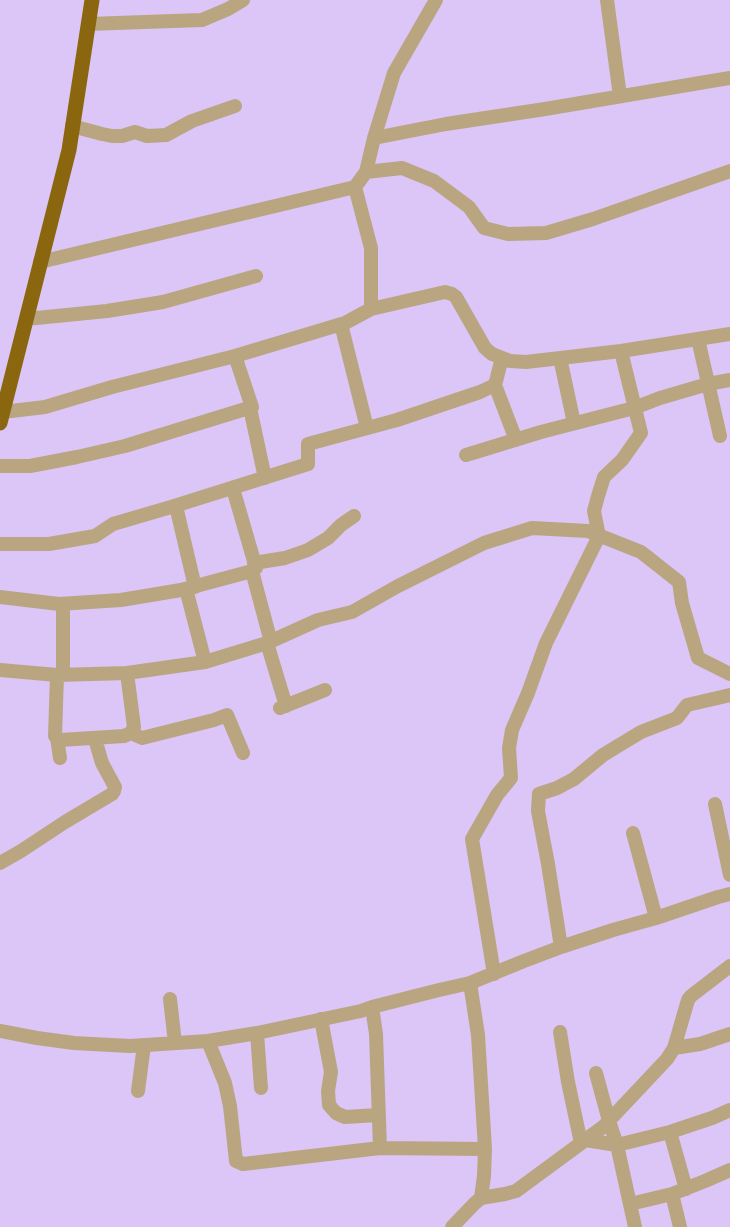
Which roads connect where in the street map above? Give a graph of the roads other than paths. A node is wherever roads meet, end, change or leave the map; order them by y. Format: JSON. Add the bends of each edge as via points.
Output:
{"nodes":[{"id":1,"x":92,"y":0,"type":"edge"},
{"id":2,"x":243,"y":0,"type":"edge"},
{"id":3,"x":436,"y":0,"type":"edge"},
{"id":4,"x":607,"y":0,"type":"edge"},
{"id":5,"x":88,"y":24,"type":"junction"},
{"id":6,"x":730,"y":78,"type":"edge"},
{"id":7,"x":620,"y":96,"type":"junction"},
{"id":8,"x":235,"y":106,"type":"dead end"},
{"id":9,"x":72,"y":126,"type":"junction"},
{"id":10,"x":374,"y":138,"type":"junction"},
{"id":11,"x":366,"y":172,"type":"junction"},
{"id":12,"x":730,"y":172,"type":"edge"},
{"id":13,"x":355,"y":187,"type":"junction"},
{"id":14,"x":40,"y":262,"type":"junction"},
{"id":15,"x":256,"y":276,"type":"dead end"},
{"id":16,"x":371,"y":309,"type":"junction"},
{"id":17,"x":26,"y":319,"type":"junction"},
{"id":18,"x":341,"y":324,"type":"junction"},
{"id":19,"x":730,"y":334,"type":"edge"},
{"id":20,"x":698,"y":339,"type":"junction"},
{"id":21,"x":620,"y":350,"type":"junction"},
{"id":22,"x":235,"y":356,"type":"junction"},
{"id":23,"x":502,"y":358,"type":"junction"},
{"id":24,"x":560,"y":358,"type":"junction"},
{"id":25,"x":730,"y":380,"type":"edge"},
{"id":26,"x":708,"y":384,"type":"junction"},
{"id":27,"x":496,"y":385,"type":"junction"},
{"id":28,"x":250,"y":408,"type":"junction"},
{"id":29,"x":634,"y":408,"type":"junction"},
{"id":30,"x":1,"y":418,"type":"edge"},
{"id":31,"x":574,"y":423,"type":"junction"},
{"id":32,"x":367,"y":428,"type":"junction"},
{"id":33,"x":720,"y":436,"type":"dead end"},
{"id":34,"x":516,"y":440,"type":"junction"},
{"id":35,"x":466,"y":455,"type":"dead end"},
{"id":36,"x":0,"y":466,"type":"edge"},
{"id":37,"x":265,"y":478,"type":"junction"},
{"id":38,"x":234,"y":487,"type":"junction"},
{"id":39,"x":176,"y":506,"type":"junction"},
{"id":40,"x":354,"y":516,"type":"dead end"},
{"id":41,"x":599,"y":536,"type":"junction"},
{"id":42,"x":0,"y":544,"type":"edge"},
{"id":43,"x":253,"y":567,"type":"junction"},
{"id":44,"x":190,"y":588,"type":"junction"},
{"id":45,"x":0,"y":597,"type":"edge"},
{"id":46,"x":63,"y":604,"type":"junction"},
{"id":47,"x":269,"y":643,"type":"junction"},
{"id":48,"x":205,"y":662,"type":"junction"},
{"id":49,"x":0,"y":670,"type":"edge"},
{"id":50,"x":127,"y":673,"type":"junction"},
{"id":51,"x":730,"y":674,"type":"edge"},
{"id":52,"x":60,"y":675,"type":"junction"},
{"id":53,"x":325,"y":690,"type":"dead end"},
{"id":54,"x":730,"y":695,"type":"edge"},
{"id":55,"x":131,"y":733,"type":"junction"},
{"id":56,"x":57,"y":738,"type":"junction"},
{"id":57,"x":95,"y":739,"type":"junction"},
{"id":58,"x":243,"y":753,"type":"dead end"},
{"id":59,"x":60,"y":758,"type":"dead end"},
{"id":60,"x":715,"y":804,"type":"dead end"},
{"id":61,"x":633,"y":833,"type":"dead end"},
{"id":62,"x":0,"y":863,"type":"edge"},
{"id":63,"x":730,"y":875,"type":"edge"},
{"id":64,"x":730,"y":894,"type":"edge"},
{"id":65,"x":656,"y":918,"type":"junction"},
{"id":66,"x":561,"y":948,"type":"junction"},
{"id":67,"x":730,"y":966,"type":"edge"},
{"id":68,"x":494,"y":974,"type":"junction"},
{"id":69,"x":470,"y":984,"type":"junction"},
{"id":70,"x":170,"y":999,"type":"dead end"},
{"id":71,"x":372,"y":1007,"type":"junction"},
{"id":72,"x":321,"y":1019,"type":"junction"},
{"id":73,"x":0,"y":1031,"type":"edge"},
{"id":74,"x":560,"y":1032,"type":"dead end"},
{"id":75,"x":257,"y":1033,"type":"junction"},
{"id":76,"x":730,"y":1034,"type":"edge"},
{"id":77,"x":208,"y":1041,"type":"junction"},
{"id":78,"x":175,"y":1043,"type":"junction"},
{"id":79,"x":144,"y":1045,"type":"junction"},
{"id":80,"x":674,"y":1048,"type":"junction"},
{"id":81,"x":596,"y":1072,"type":"dead end"},
{"id":82,"x":261,"y":1088,"type":"dead end"},
{"id":83,"x":138,"y":1091,"type":"dead end"},
{"id":84,"x":730,"y":1110,"type":"edge"},
{"id":85,"x":378,"y":1115,"type":"junction"},
{"id":86,"x":609,"y":1121,"type":"junction"},
{"id":87,"x":670,"y":1132,"type":"junction"},
{"id":88,"x":583,"y":1142,"type":"junction"},
{"id":89,"x":617,"y":1145,"type":"junction"},
{"id":90,"x":380,"y":1148,"type":"junction"},
{"id":91,"x":485,"y":1149,"type":"junction"},
{"id":92,"x":730,"y":1170,"type":"edge"},
{"id":93,"x":686,"y":1188,"type":"junction"},
{"id":94,"x":672,"y":1194,"type":"junction"},
{"id":95,"x":481,"y":1198,"type":"junction"},
{"id":96,"x":630,"y":1204,"type":"junction"},
{"id":97,"x":452,"y":1227,"type":"edge"},
{"id":98,"x":635,"y":1227,"type":"edge"},
{"id":99,"x":680,"y":1227,"type":"edge"}],
"edges":[{"from":1,"to":5,"type":"main road"},
{"from":2,"to":5,"type":"street","via":[[202,20]]},
{"from":3,"to":10,"type":"street","via":[[394,72]]},
{"from":4,"to":7,"type":"street"},
{"from":5,"to":9,"type":"main road"},
{"from":6,"to":7,"type":"street"},
{"from":7,"to":10,"type":"street"},
{"from":8,"to":9,"type":"street","via":[[192,121],[166,135],[146,136],[135,132],[112,136]]},
{"from":9,"to":14,"type":"main road"},
{"from":10,"to":11,"type":"street"},
{"from":11,"to":12,"type":"street","via":[[402,168],[434,181],[469,207],[484,228],[508,234],[546,233]]},
{"from":11,"to":13,"type":"street"},
{"from":13,"to":14,"type":"street"},
{"from":13,"to":16,"type":"street","via":[[371,248]]},
{"from":14,"to":17,"type":"main road"},
{"from":15,"to":17,"type":"street","via":[[163,302]]},
{"from":16,"to":18,"type":"street"},
{"from":16,"to":23,"type":"street","via":[[444,292],[452,294],[485,348]]},
{"from":17,"to":30,"type":"main road"},
{"from":18,"to":22,"type":"street"},
{"from":18,"to":32,"type":"street"},
{"from":19,"to":20,"type":"street"},
{"from":20,"to":21,"type":"street"},
{"from":20,"to":26,"type":"street"},
{"from":21,"to":24,"type":"street"},
{"from":21,"to":29,"type":"street"},
{"from":22,"to":28,"type":"street"},
{"from":22,"to":30,"type":"street"},
{"from":23,"to":24,"type":"street","via":[[526,362]]},
{"from":23,"to":27,"type":"street"},
{"from":24,"to":31,"type":"street"},
{"from":25,"to":26,"type":"street"},
{"from":26,"to":29,"type":"street"},
{"from":26,"to":33,"type":"street"},
{"from":27,"to":32,"type":"street"},
{"from":27,"to":34,"type":"street"},
{"from":28,"to":36,"type":"street","via":[[78,457],[30,466]]},
{"from":28,"to":37,"type":"street"},
{"from":29,"to":31,"type":"street"},
{"from":29,"to":41,"type":"street","via":[[641,433],[622,460],[604,476],[594,511]]},
{"from":31,"to":34,"type":"street"},
{"from":32,"to":37,"type":"street","via":[[308,444],[308,464]]},
{"from":34,"to":35,"type":"street"},
{"from":37,"to":38,"type":"street"},
{"from":38,"to":39,"type":"street"},
{"from":38,"to":43,"type":"street"},
{"from":39,"to":42,"type":"street","via":[[113,524],[96,536],[49,544]]},
{"from":39,"to":44,"type":"street"},
{"from":40,"to":43,"type":"street","via":[[308,550]]},
{"from":41,"to":47,"type":"street","via":[[588,531],[532,528],[484,544],[352,612],[318,620]]},
{"from":41,"to":51,"type":"street","via":[[641,552],[679,582],[698,658]]},
{"from":41,"to":68,"type":"street","via":[[546,643],[512,730],[509,748],[511,778],[497,794],[472,839]]},
{"from":43,"to":44,"type":"street"},
{"from":43,"to":47,"type":"street"},
{"from":44,"to":46,"type":"street","via":[[121,600]]},
{"from":44,"to":48,"type":"street"},
{"from":45,"to":46,"type":"street"},
{"from":46,"to":52,"type":"street"},
{"from":47,"to":48,"type":"street"},
{"from":47,"to":53,"type":"street","via":[[283,707]]},
{"from":48,"to":50,"type":"street"},
{"from":49,"to":52,"type":"street"},
{"from":50,"to":52,"type":"street"},
{"from":50,"to":55,"type":"street","via":[[134,728]]},
{"from":52,"to":56,"type":"street"},
{"from":54,"to":66,"type":"street","via":[[687,705],[677,718],[641,732],[574,779],[539,794],[538,811]]},
{"from":55,"to":57,"type":"street"},
{"from":55,"to":58,"type":"street","via":[[142,738],[227,715]]},
{"from":56,"to":57,"type":"street"},
{"from":56,"to":59,"type":"street"},
{"from":57,"to":62,"type":"street","via":[[102,763],[115,788],[112,794]]},
{"from":60,"to":63,"type":"street"},
{"from":61,"to":65,"type":"street"},
{"from":64,"to":65,"type":"street"},
{"from":65,"to":66,"type":"street"},
{"from":66,"to":68,"type":"street"},
{"from":67,"to":80,"type":"street","via":[[688,1000]]},
{"from":68,"to":69,"type":"street"},
{"from":69,"to":71,"type":"street"},
{"from":69,"to":91,"type":"street","via":[[478,1035]]},
{"from":70,"to":78,"type":"street"},
{"from":71,"to":72,"type":"street"},
{"from":71,"to":85,"type":"street"},
{"from":72,"to":75,"type":"street"},
{"from":72,"to":85,"type":"street","via":[[330,1072],[329,1105],[336,1113],[345,1116]]},
{"from":73,"to":79,"type":"street","via":[[74,1043]]},
{"from":74,"to":88,"type":"street"},
{"from":75,"to":77,"type":"street"},
{"from":75,"to":82,"type":"street"},
{"from":76,"to":80,"type":"street"},
{"from":77,"to":78,"type":"street"},
{"from":77,"to":90,"type":"street","via":[[227,1091],[236,1161],[243,1164]]},
{"from":78,"to":79,"type":"street"},
{"from":79,"to":83,"type":"street"},
{"from":80,"to":86,"type":"street"},
{"from":81,"to":86,"type":"street"},
{"from":84,"to":87,"type":"street"},
{"from":85,"to":90,"type":"street"},
{"from":86,"to":88,"type":"street"},
{"from":86,"to":89,"type":"street"},
{"from":87,"to":89,"type":"street"},
{"from":87,"to":93,"type":"street"},
{"from":88,"to":89,"type":"street"},
{"from":88,"to":95,"type":"street","via":[[516,1191]]},
{"from":89,"to":96,"type":"street"},
{"from":90,"to":91,"type":"street"},
{"from":91,"to":95,"type":"street"},
{"from":92,"to":93,"type":"street"},
{"from":93,"to":94,"type":"street"},
{"from":94,"to":96,"type":"street"},
{"from":94,"to":99,"type":"street"},
{"from":95,"to":97,"type":"street"},
{"from":96,"to":98,"type":"street"}]}
